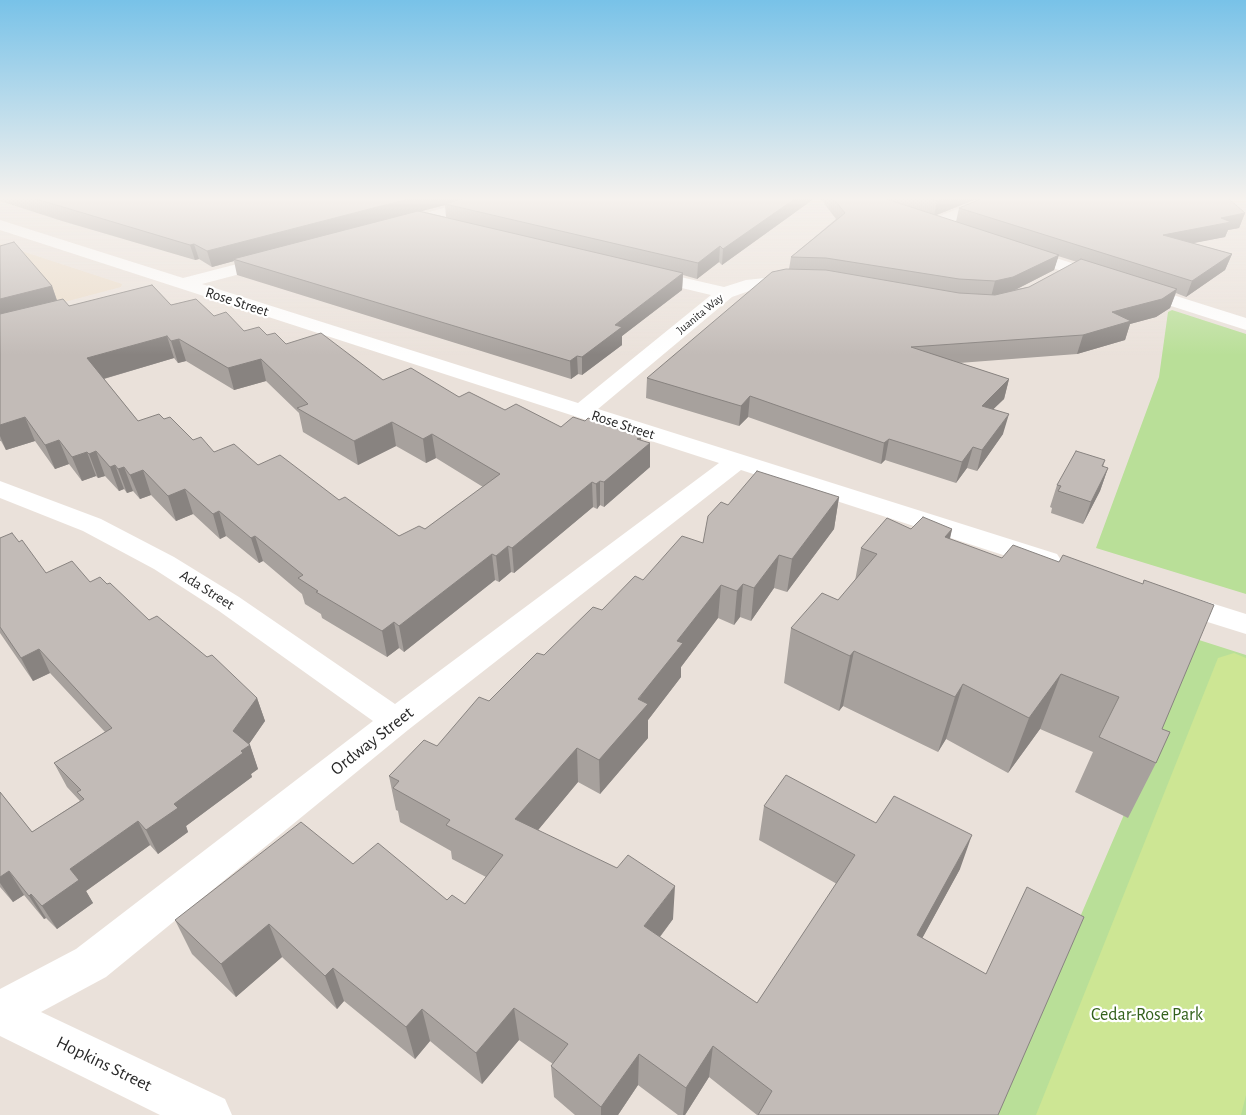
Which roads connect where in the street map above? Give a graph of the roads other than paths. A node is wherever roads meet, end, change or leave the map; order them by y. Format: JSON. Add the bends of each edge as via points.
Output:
{"nodes":[{"id":1,"x":79,"y":250,"type":"edge"},
{"id":2,"x":1014,"y":250,"type":"edge"},
{"id":3,"x":290,"y":255,"type":"edge"},
{"id":4,"x":1074,"y":269,"type":"junction"},
{"id":5,"x":630,"y":270,"type":"edge"},
{"id":6,"x":816,"y":281,"type":"edge"},
{"id":7,"x":1049,"y":282,"type":"edge"},
{"id":8,"x":182,"y":283,"type":"junction"},
{"id":9,"x":151,"y":291,"type":"edge"},
{"id":10,"x":725,"y":293,"type":"junction"},
{"id":11,"x":1246,"y":324,"type":"edge"},
{"id":12,"x":582,"y":411,"type":"junction"},
{"id":13,"x":737,"y":461,"type":"junction"},
{"id":14,"x":0,"y":489,"type":"edge"},
{"id":15,"x":1069,"y":567,"type":"edge"},
{"id":16,"x":1155,"y":595,"type":"edge"},
{"id":17,"x":1246,"y":624,"type":"edge"},
{"id":18,"x":396,"y":721,"type":"junction"},
{"id":19,"x":0,"y":1012,"type":"edge"},
{"id":20,"x":209,"y":1115,"type":"edge"}],
"edges":[{"from":1,"to":8,"type":"street","name":"Rose Street"},
{"from":2,"to":4,"type":"street"},
{"from":3,"to":8,"type":"street"},
{"from":4,"to":7,"type":"street"},
{"from":4,"to":11,"type":"street"},
{"from":5,"to":10,"type":"street"},
{"from":6,"to":10,"type":"street","name":"Juanita Way","via":[[784,280]]},
{"from":8,"to":9,"type":"street"},
{"from":8,"to":12,"type":"street","name":"Rose Street"},
{"from":10,"to":12,"type":"street","name":"Juanita Way"},
{"from":12,"to":13,"type":"street","name":"Rose Street"},
{"from":13,"to":15,"type":"street","name":"Rose Street"},
{"from":13,"to":18,"type":"street","name":"Ordway Street"},
{"from":14,"to":18,"type":"street","name":"Ada Street","via":[[92,525],[164,563],[230,604]]},
{"from":16,"to":17,"type":"street"},
{"from":18,"to":19,"type":"street","name":"Ordway Street","via":[[91,963]]},
{"from":19,"to":20,"type":"street","name":"Hopkins Street"}]}
